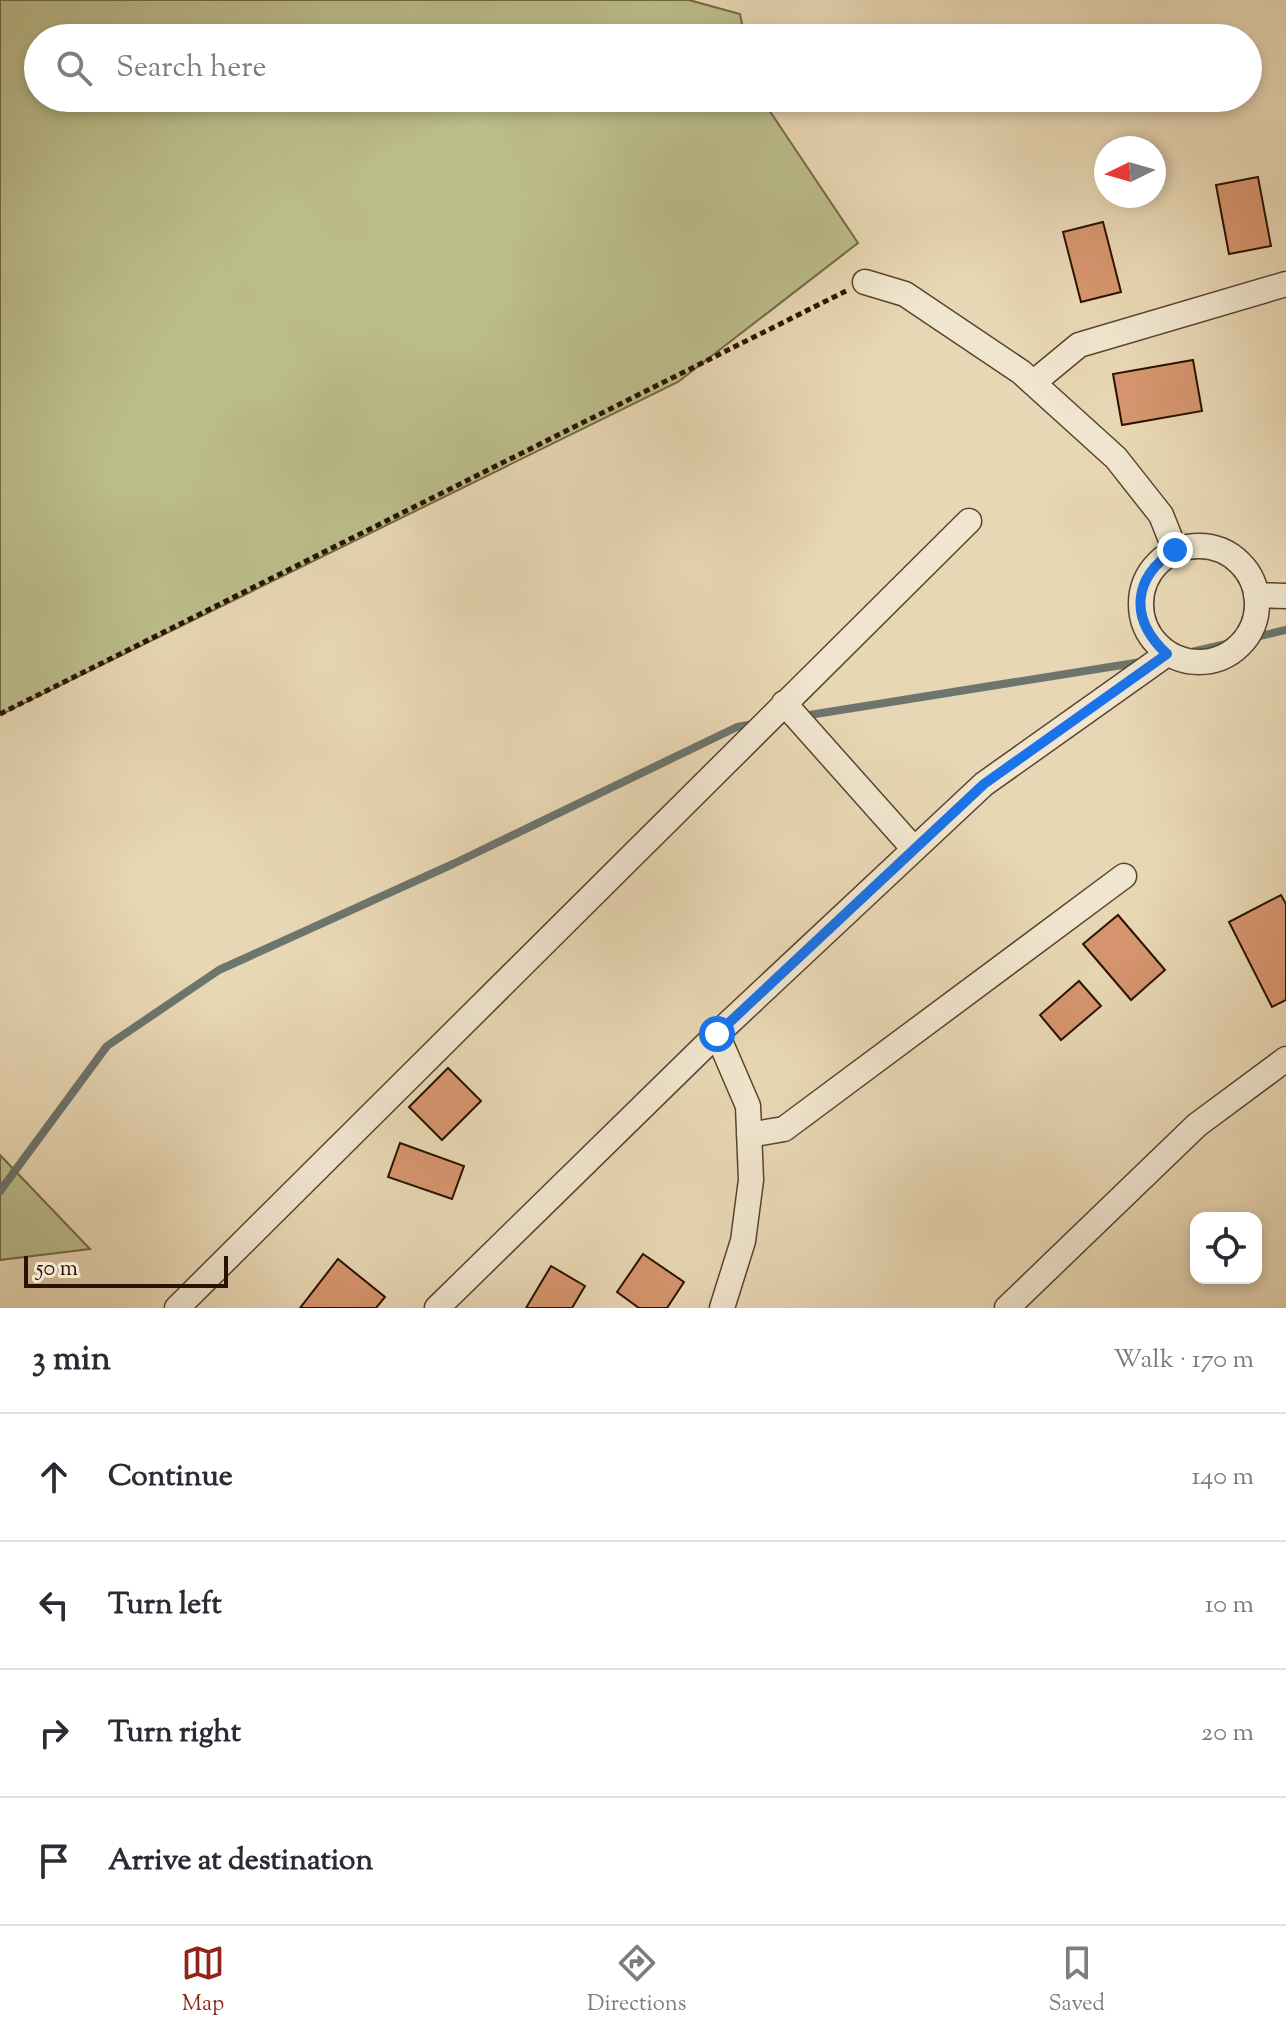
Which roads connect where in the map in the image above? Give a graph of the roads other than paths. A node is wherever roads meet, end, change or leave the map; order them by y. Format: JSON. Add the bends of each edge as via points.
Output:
{"nodes":[{"id":1,"x":865,"y":282,"type":"road end"},
{"id":2,"x":1286,"y":284,"type":"edge"},
{"id":3,"x":1033,"y":383,"type":"junction"},
{"id":4,"x":969,"y":521,"type":"dead end"},
{"id":5,"x":1175,"y":550,"type":"junction"},
{"id":6,"x":1256,"y":595,"type":"junction"},
{"id":7,"x":1286,"y":596,"type":"edge"},
{"id":8,"x":1167,"y":654,"type":"junction"},
{"id":9,"x":784,"y":703,"type":"junction"},
{"id":10,"x":914,"y":849,"type":"junction"},
{"id":11,"x":1124,"y":876,"type":"dead end"},
{"id":12,"x":717,"y":1034,"type":"junction"},
{"id":13,"x":1286,"y":1059,"type":"edge"},
{"id":14,"x":749,"y":1135,"type":"junction"},
{"id":15,"x":177,"y":1308,"type":"edge"},
{"id":16,"x":437,"y":1308,"type":"edge"},
{"id":17,"x":722,"y":1308,"type":"edge"},
{"id":18,"x":1007,"y":1308,"type":"edge"}],
"edges":[{"from":1,"to":3,"type":"street","via":[[905,294]]},
{"from":2,"to":3,"type":"street","via":[[1079,345]]},
{"from":3,"to":5,"type":"street","via":[[1116,458],[1161,515]]},
{"from":4,"to":9,"type":"street"},
{"from":5,"to":6,"type":"street","via":[[1217,548],[1250,575]]},
{"from":5,"to":8,"type":"street","via":[[1148,573],[1140,609],[1144,626]]},
{"from":6,"to":7,"type":"street"},
{"from":6,"to":8,"type":"street","via":[[1256,617],[1247,638],[1231,653],[1210,662],[1188,662]]},
{"from":8,"to":10,"type":"street","via":[[984,784]]},
{"from":9,"to":10,"type":"street"},
{"from":9,"to":15,"type":"street"},
{"from":10,"to":12,"type":"street"},
{"from":11,"to":14,"type":"street","via":[[784,1129]]},
{"from":12,"to":14,"type":"street","via":[[748,1106]]},
{"from":12,"to":16,"type":"street"},
{"from":13,"to":18,"type":"street","via":[[1197,1125]]},
{"from":14,"to":17,"type":"street","via":[[751,1180],[743,1241]]}]}
